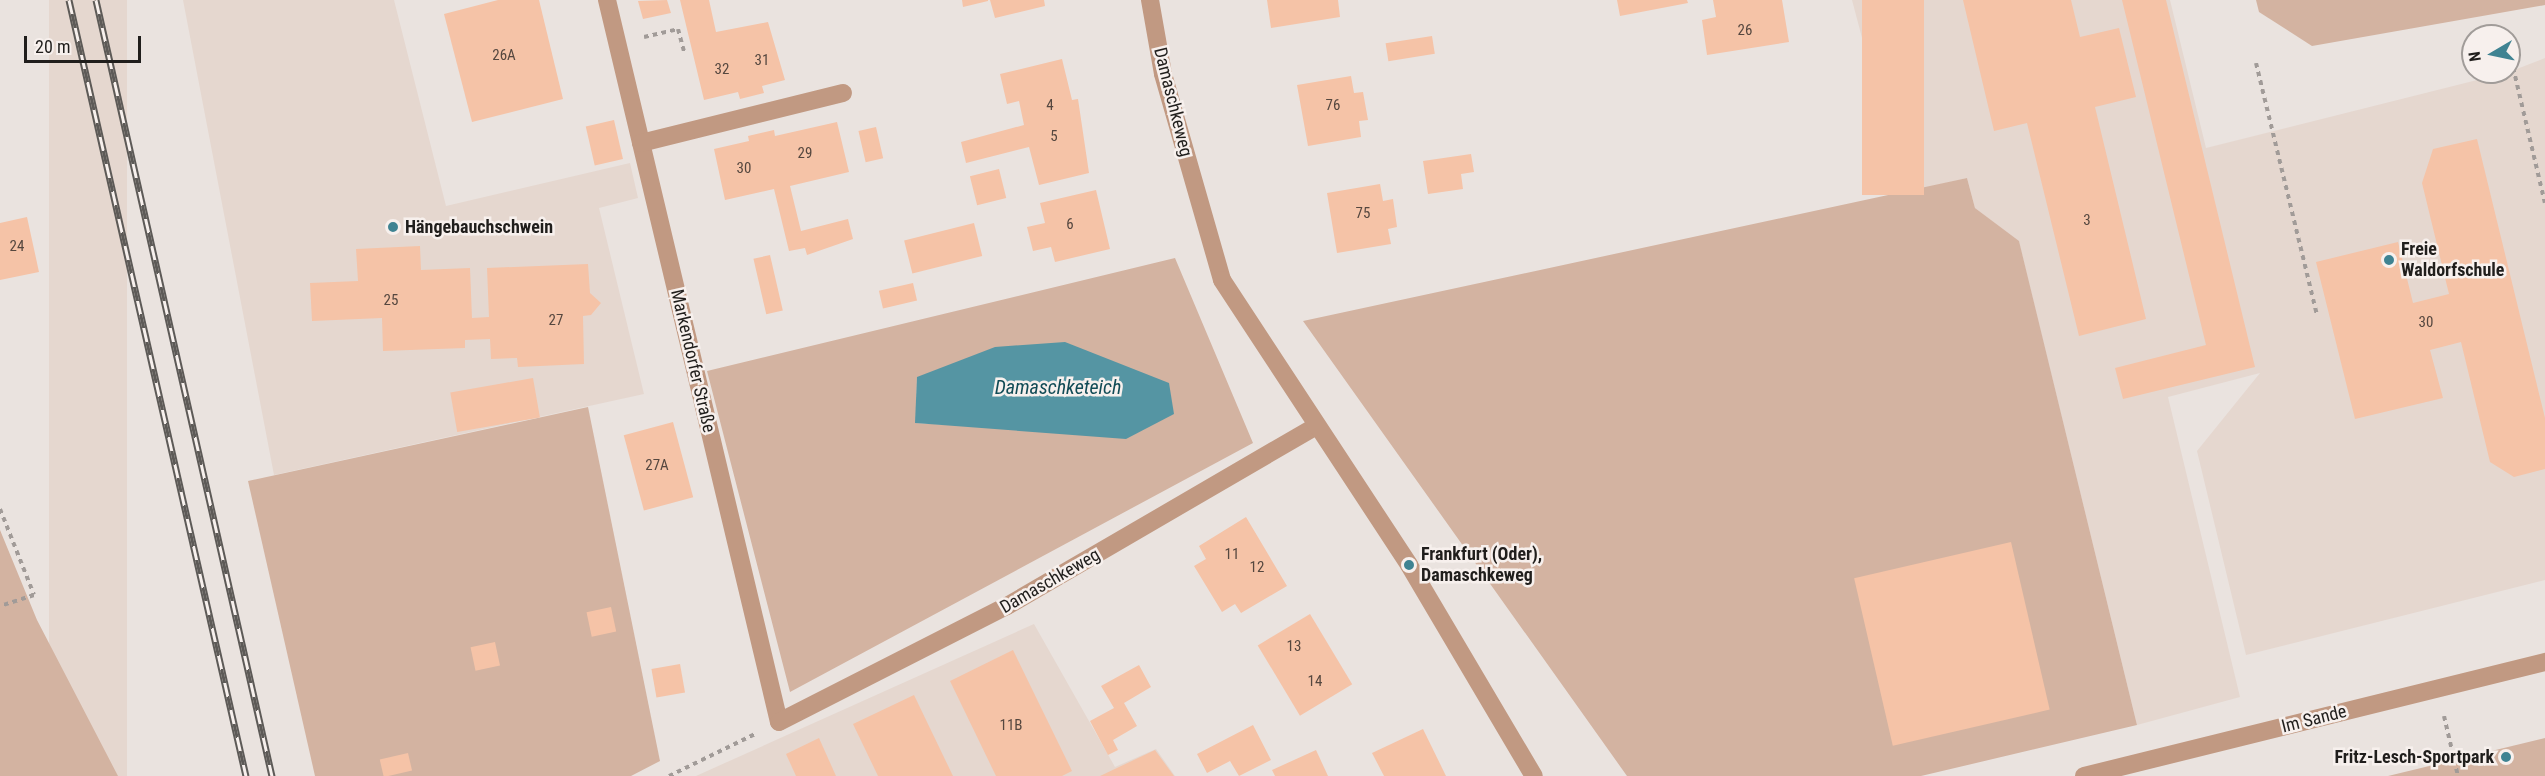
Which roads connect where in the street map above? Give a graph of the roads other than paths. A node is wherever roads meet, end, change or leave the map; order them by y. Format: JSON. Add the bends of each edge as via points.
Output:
{"nodes":[{"id":1,"x":607,"y":0,"type":"edge"},
{"id":2,"x":1150,"y":0,"type":"edge"},
{"id":3,"x":843,"y":93,"type":"dead end"},
{"id":4,"x":641,"y":143,"type":"junction"},
{"id":5,"x":1314,"y":427,"type":"junction"},
{"id":6,"x":2545,"y":662,"type":"edge"},
{"id":7,"x":779,"y":722,"type":"joint"},
{"id":8,"x":1534,"y":776,"type":"edge"},
{"id":9,"x":2084,"y":776,"type":"edge"}],
"edges":[{"from":1,"to":4,"type":"street","name":"Markendorfer Straße"},
{"from":2,"to":5,"type":"street","name":"Damaschkeweg","via":[[1163,74],[1222,280]]},
{"from":3,"to":4,"type":"street"},
{"from":4,"to":7,"type":"street","name":"Markendorfer Straße"},
{"from":5,"to":7,"type":"street","name":"Damaschkeweg","via":[[1007,606]]},
{"from":5,"to":8,"type":"street","name":"Damaschkeweg","via":[[1409,565]]},
{"from":6,"to":9,"type":"street","name":"Im Sande"}]}
